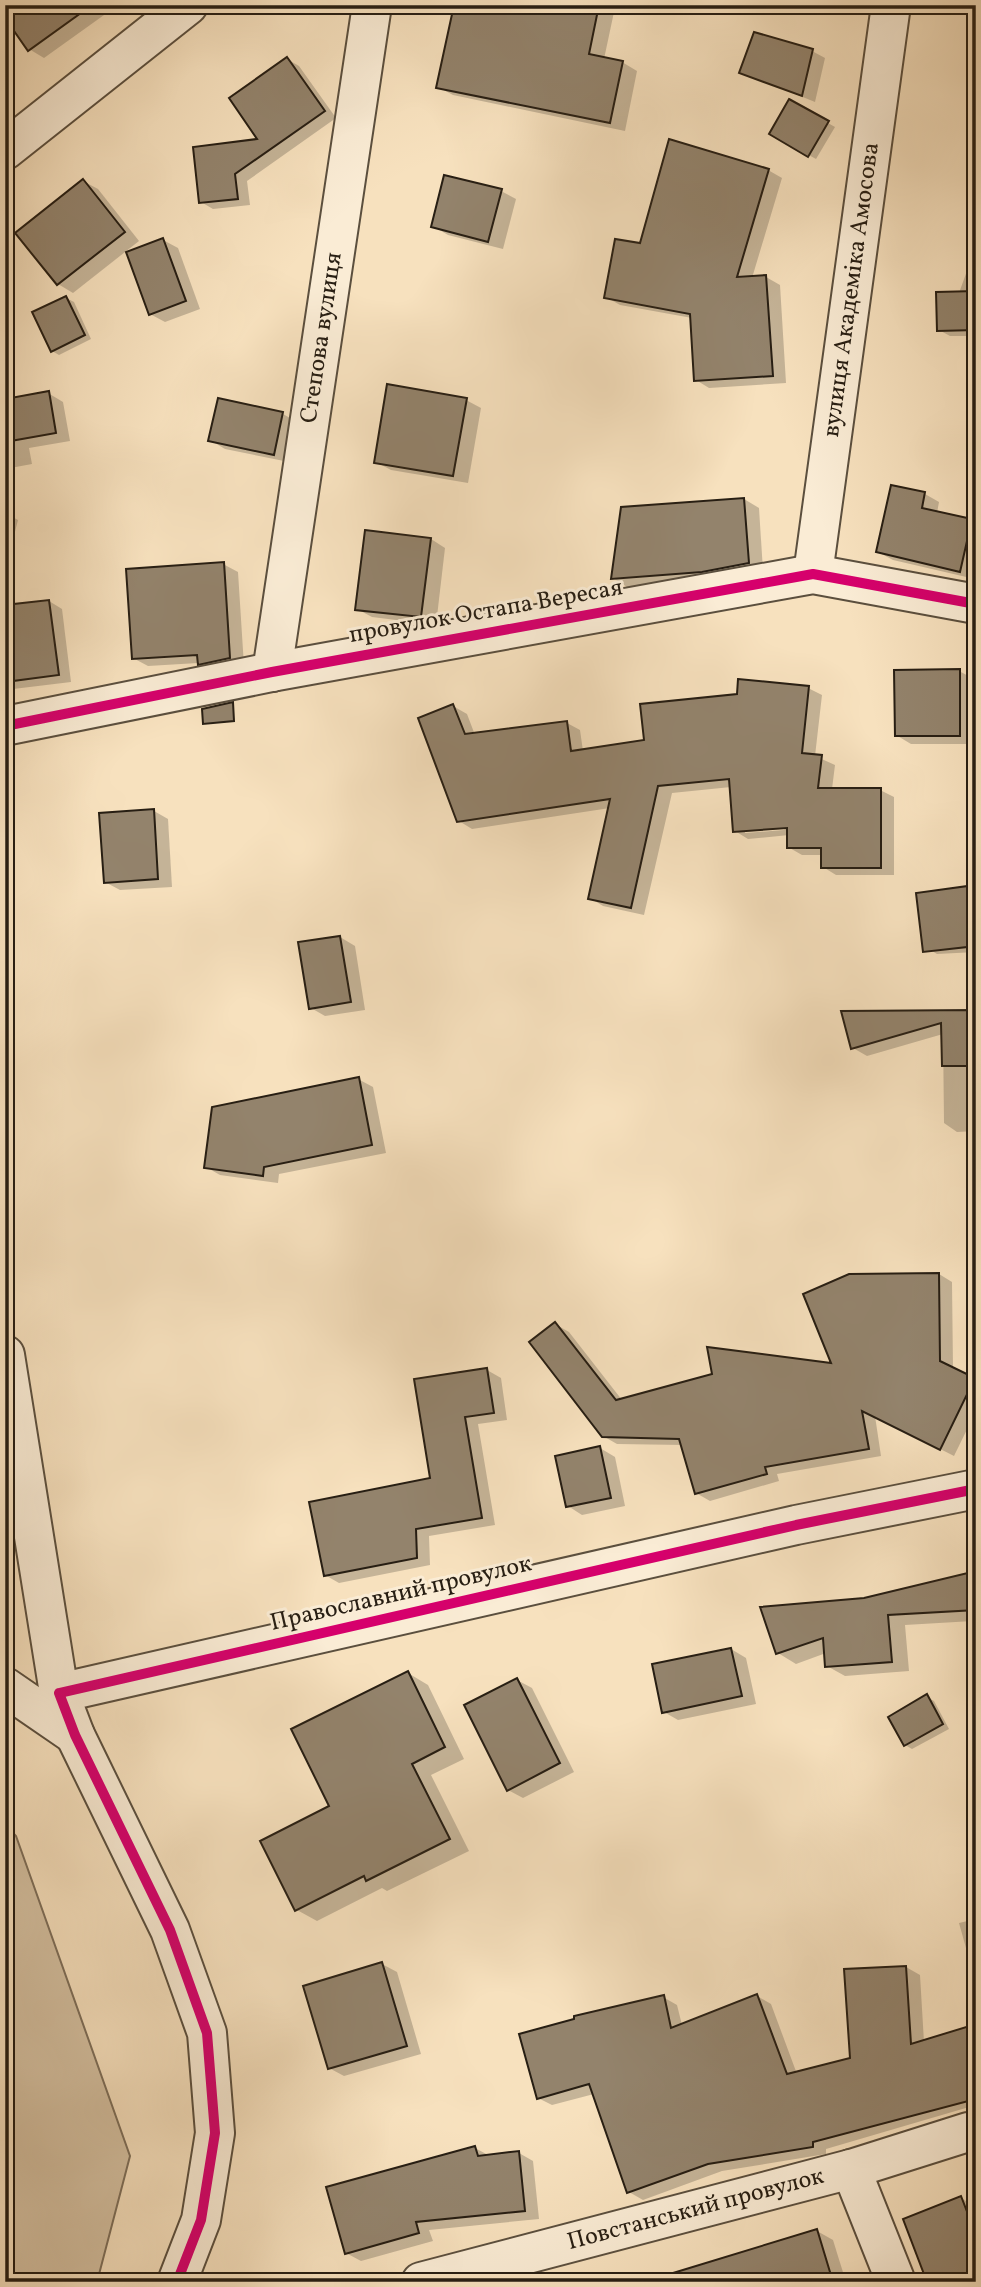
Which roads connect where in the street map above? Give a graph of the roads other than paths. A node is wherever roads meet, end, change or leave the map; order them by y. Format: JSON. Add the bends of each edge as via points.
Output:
{"nodes":[{"id":1,"x":188,"y":5,"type":"edge"},
{"id":2,"x":373,"y":5,"type":"edge"},
{"id":3,"x":891,"y":5,"type":"edge"},
{"id":4,"x":5,"y":150,"type":"edge"},
{"id":5,"x":813,"y":574,"type":"junction"},
{"id":6,"x":976,"y":604,"type":"edge"},
{"id":7,"x":272,"y":672,"type":"junction"},
{"id":8,"x":5,"y":726,"type":"edge"},
{"id":9,"x":5,"y":1355,"type":"edge"},
{"id":10,"x":976,"y":1489,"type":"edge"},
{"id":11,"x":5,"y":1687,"type":"edge"},
{"id":12,"x":59,"y":1693,"type":"junction"},
{"id":13,"x":75,"y":1735,"type":"junction"},
{"id":14,"x":968,"y":2132,"type":"dead end"},
{"id":15,"x":850,"y":2169,"type":"junction"},
{"id":16,"x":177,"y":2282,"type":"edge"},
{"id":17,"x":421,"y":2282,"type":"edge"},
{"id":18,"x":896,"y":2282,"type":"edge"}],
"edges":[{"from":1,"to":4,"type":"street"},
{"from":2,"to":7,"type":"street","name":"Степова вулиця"},
{"from":3,"to":5,"type":"street","name":"вулиця Академіка Амосова"},
{"from":5,"to":6,"type":"street","name":"провулок Остапа Вересая"},
{"from":5,"to":7,"type":"street","name":"провулок Остапа Вересая"},
{"from":7,"to":8,"type":"street","name":"провулок Остапа Вересая"},
{"from":9,"to":12,"type":"street"},
{"from":10,"to":12,"type":"street","name":"Православний провулок","via":[[796,1525]]},
{"from":11,"to":13,"type":"street"},
{"from":12,"to":13,"type":"street"},
{"from":13,"to":16,"type":"street","via":[[170,1930],[207,2033],[215,2133],[201,2220]]},
{"from":14,"to":15,"type":"street","name":"Повстанський провулок"},
{"from":15,"to":17,"type":"street","name":"Повстанський провулок"},
{"from":15,"to":18,"type":"street"}]}
